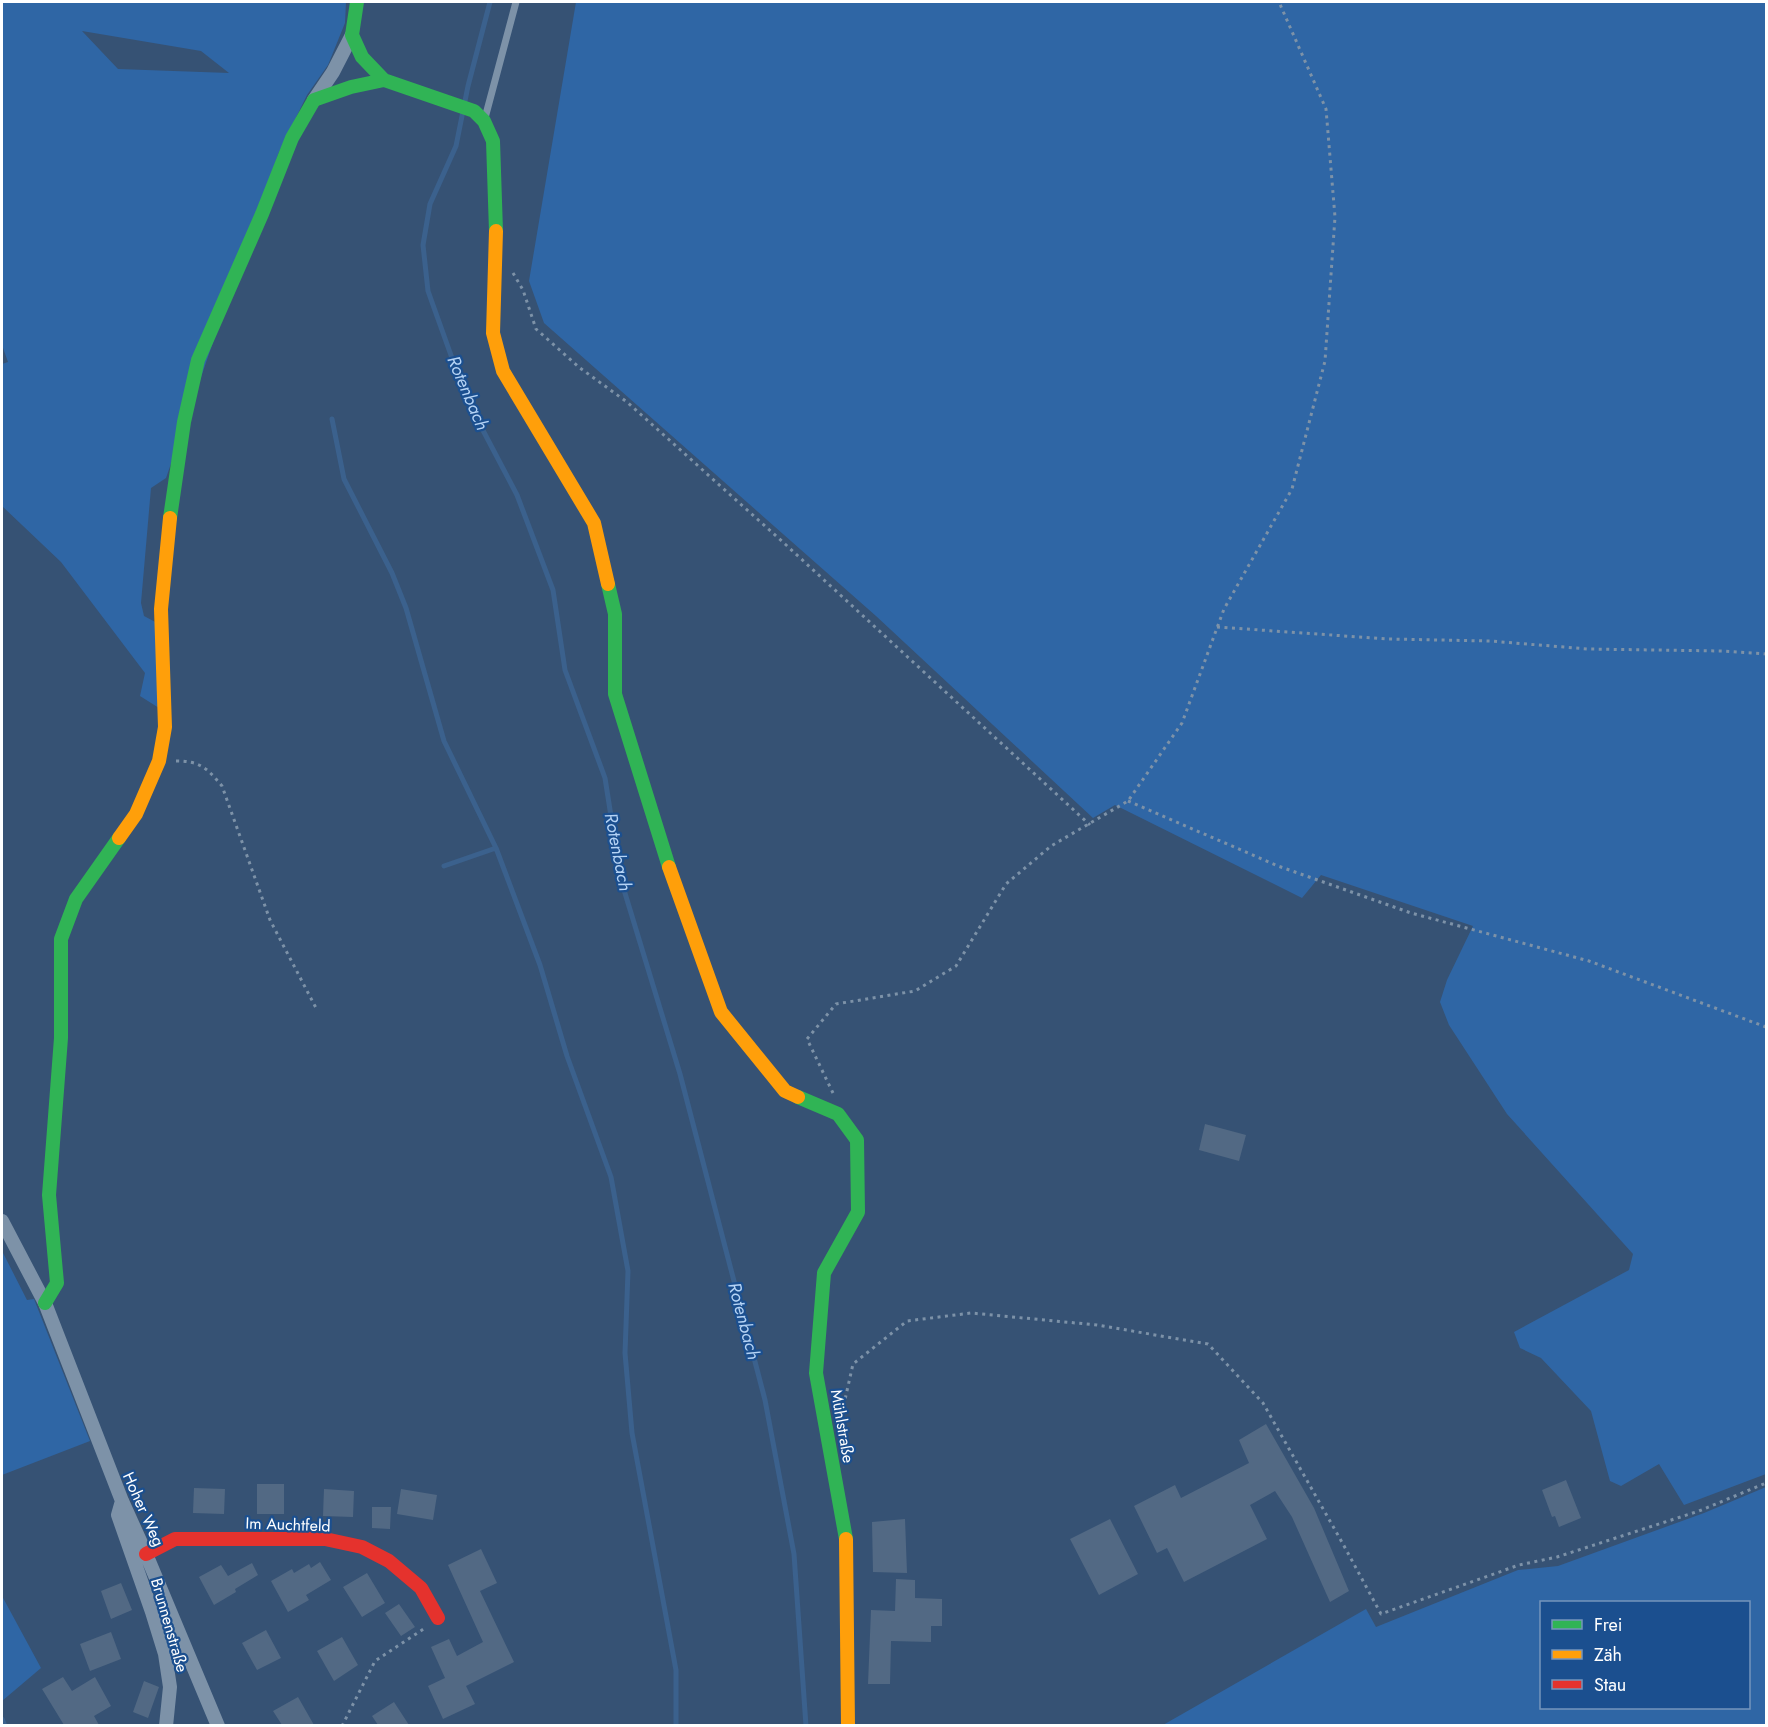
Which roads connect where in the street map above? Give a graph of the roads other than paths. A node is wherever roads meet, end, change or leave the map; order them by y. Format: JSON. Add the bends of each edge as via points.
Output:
{"nodes":[{"id":1,"x":357,"y":2,"type":"edge"},
{"id":2,"x":516,"y":2,"type":"edge"},
{"id":3,"x":352,"y":35,"type":"junction"},
{"id":4,"x":384,"y":80,"type":"junction"},
{"id":5,"x":314,"y":100,"type":"junction"},
{"id":6,"x":479,"y":116,"type":"junction"},
{"id":7,"x":2,"y":1221,"type":"edge"},
{"id":8,"x":45,"y":1304,"type":"junction"},
{"id":9,"x":122,"y":1501,"type":"junction"},
{"id":10,"x":146,"y":1554,"type":"junction"},
{"id":11,"x":438,"y":1618,"type":"road end"},
{"id":12,"x":166,"y":1725,"type":"edge"},
{"id":13,"x":218,"y":1725,"type":"edge"},
{"id":14,"x":848,"y":1725,"type":"edge"}],
"edges":[{"from":1,"to":3,"type":"street"},
{"from":2,"to":6,"type":"lane"},
{"from":3,"to":4,"type":"street","via":[[362,57]]},
{"from":3,"to":5,"type":"street"},
{"from":4,"to":5,"type":"street"},
{"from":4,"to":6,"type":"street","via":[[456,104]]},
{"from":5,"to":8,"type":"street","via":[[292,138],[198,360],[172,496],[163,586],[165,727],[159,761],[136,814],[76,899],[61,939],[61,1038],[49,1195],[57,1283]]},
{"from":6,"to":14,"type":"street","name":"Mühlstraße","via":[[493,141],[497,245],[493,333],[500,362],[594,523],[615,614],[615,694],[670,871],[721,1012],[785,1090],[838,1114],[857,1140],[858,1212],[824,1273],[816,1373],[847,1544]]},
{"from":7,"to":8,"type":"street","name":"Hoher Weg"},
{"from":8,"to":9,"type":"street","name":"Hoher Weg"},
{"from":9,"to":10,"type":"street","name":"Hoher Weg"},
{"from":9,"to":12,"type":"street","name":"Brunnenstraße","via":[[118,1515],[165,1654],[170,1687]]},
{"from":10,"to":11,"type":"street","name":"Im Auchtfeld","via":[[175,1539],[325,1539],[353,1545],[389,1561],[421,1588]]},
{"from":10,"to":13,"type":"street","name":"Hoher Weg"}]}
